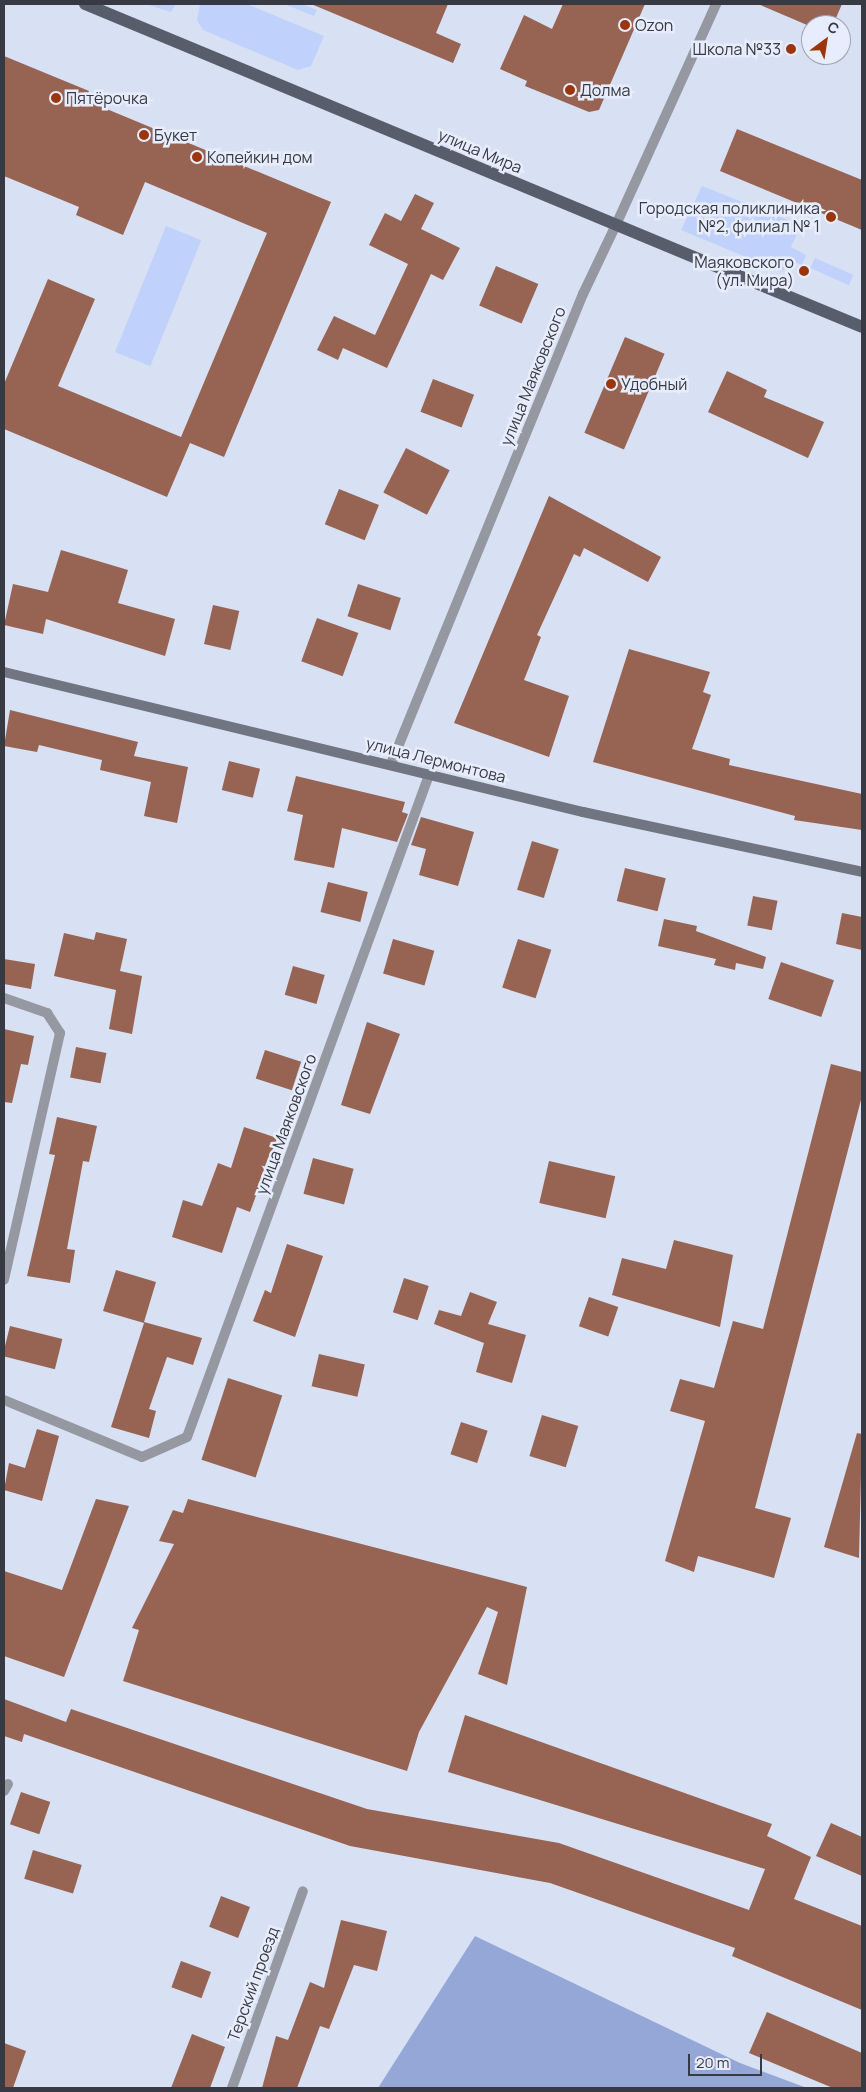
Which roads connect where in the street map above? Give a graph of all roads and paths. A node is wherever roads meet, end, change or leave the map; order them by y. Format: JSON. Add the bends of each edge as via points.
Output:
{"nodes":[{"id":1,"x":85,"y":4,"type":"edge"},
{"id":2,"x":716,"y":4,"type":"edge"},
{"id":3,"x":616,"y":227,"type":"junction"},
{"id":4,"x":862,"y":327,"type":"edge"},
{"id":5,"x":4,"y":672,"type":"edge"},
{"id":6,"x":391,"y":764,"type":"junction"},
{"id":7,"x":429,"y":775,"type":"junction"},
{"id":8,"x":862,"y":872,"type":"edge"},
{"id":9,"x":4,"y":998,"type":"edge"},
{"id":10,"x":4,"y":1280,"type":"edge"},
{"id":11,"x":4,"y":1400,"type":"edge"},
{"id":12,"x":303,"y":1891,"type":"dead end"},
{"id":13,"x":232,"y":2088,"type":"edge"}],
"edges":[{"from":1,"to":3,"type":"main road","name":"улица Мира"},
{"from":2,"to":3,"type":"street","name":"улица Маяковского"},
{"from":3,"to":4,"type":"main road","name":"улица Мира"},
{"from":3,"to":6,"type":"street","name":"улица Маяковского","via":[[583,294]]},
{"from":5,"to":6,"type":"main road","name":"улица Лермонтова"},
{"from":6,"to":7,"type":"main road","name":"улица Лермонтова"},
{"from":7,"to":8,"type":"main road","name":"улица Лермонтова"},
{"from":7,"to":11,"type":"street","name":"улица Маяковского","via":[[187,1436],[142,1457]]},
{"from":9,"to":10,"type":"street","via":[[47,1013],[60,1033]]},
{"from":12,"to":13,"type":"street","name":"Терский проезд"}]}
